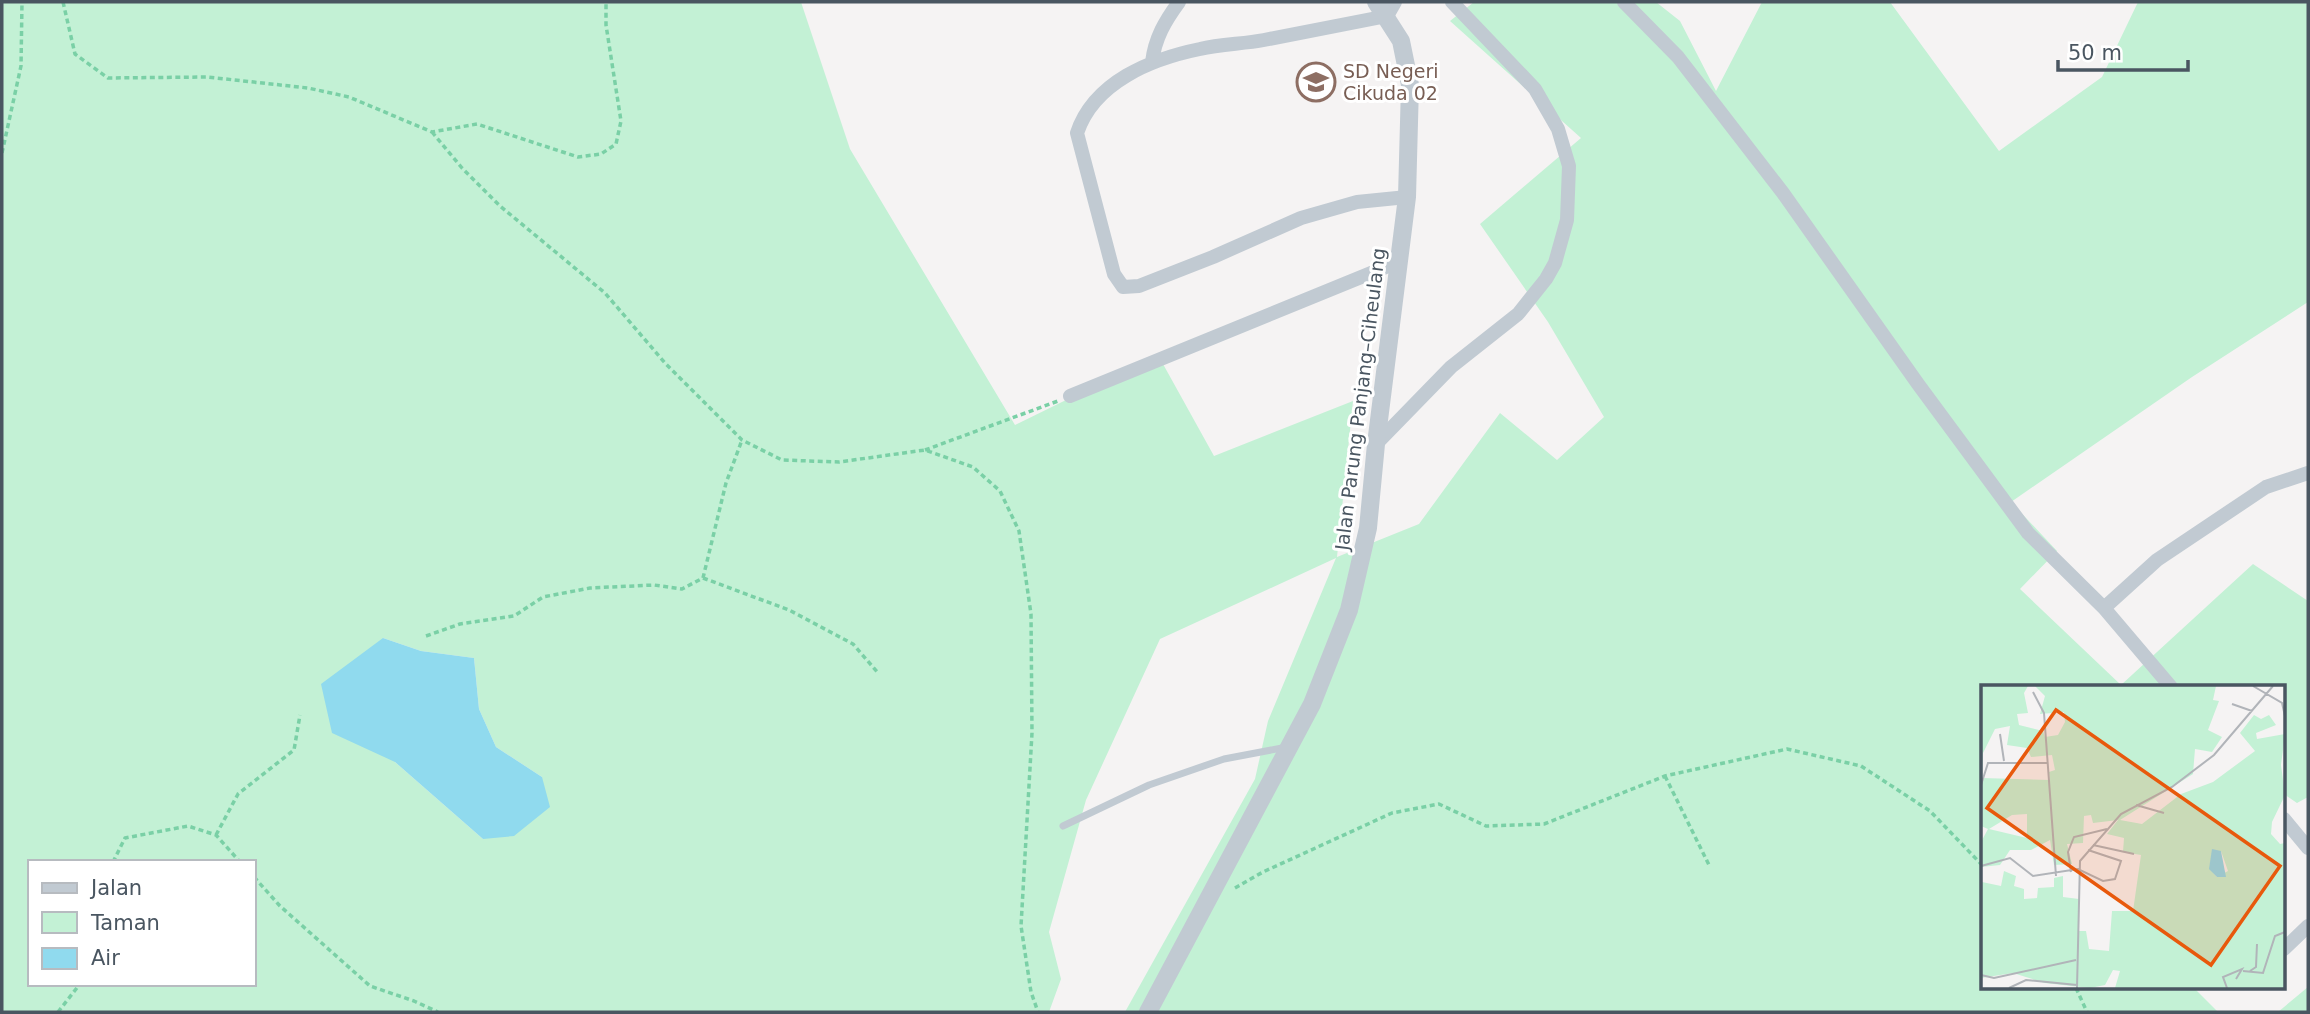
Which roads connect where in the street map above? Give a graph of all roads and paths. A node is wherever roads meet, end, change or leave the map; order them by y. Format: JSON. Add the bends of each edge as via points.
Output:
{"nodes":[{"id":1,"x":22,"y":2,"type":"edge"},
{"id":2,"x":63,"y":2,"type":"edge"},
{"id":3,"x":606,"y":2,"type":"edge"},
{"id":4,"x":1178,"y":2,"type":"edge"},
{"id":5,"x":1452,"y":2,"type":"edge"},
{"id":6,"x":1624,"y":2,"type":"edge"},
{"id":7,"x":1386,"y":7,"type":"edge"},
{"id":8,"x":1152,"y":62,"type":"junction"},
{"id":9,"x":432,"y":132,"type":"junction"},
{"id":10,"x":2,"y":153,"type":"edge"},
{"id":11,"x":1407,"y":197,"type":"junction"},
{"id":12,"x":1398,"y":262,"type":"junction"},
{"id":13,"x":1070,"y":396,"type":"joint"},
{"id":14,"x":742,"y":440,"type":"junction"},
{"id":15,"x":1376,"y":444,"type":"junction"},
{"id":16,"x":925,"y":450,"type":"junction"},
{"id":17,"x":2308,"y":473,"type":"edge"},
{"id":18,"x":703,"y":578,"type":"junction"},
{"id":19,"x":2104,"y":608,"type":"junction"},
{"id":20,"x":426,"y":636,"type":"dead end"},
{"id":21,"x":879,"y":674,"type":"dead end"},
{"id":22,"x":2169,"y":685,"type":"edge"},
{"id":23,"x":300,"y":715,"type":"dead end"},
{"id":24,"x":1291,"y":746,"type":"junction"},
{"id":25,"x":1665,"y":776,"type":"junction"},
{"id":26,"x":2286,"y":821,"type":"edge"},
{"id":27,"x":1063,"y":826,"type":"dead end"},
{"id":28,"x":216,"y":835,"type":"junction"},
{"id":29,"x":2308,"y":848,"type":"edge"},
{"id":30,"x":114,"y":860,"type":"edge"},
{"id":31,"x":238,"y":860,"type":"edge"},
{"id":32,"x":1981,"y":864,"type":"edge"},
{"id":33,"x":1710,"y":867,"type":"dead end"},
{"id":34,"x":256,"y":879,"type":"edge"},
{"id":35,"x":1205,"y":904,"type":"junction"},
{"id":36,"x":2308,"y":926,"type":"edge"},
{"id":37,"x":2286,"y":947,"type":"edge"},
{"id":38,"x":78,"y":986,"type":"edge"},
{"id":39,"x":2077,"y":990,"type":"edge"},
{"id":40,"x":58,"y":1012,"type":"edge"},
{"id":41,"x":438,"y":1012,"type":"edge"},
{"id":42,"x":1038,"y":1012,"type":"edge"},
{"id":43,"x":1148,"y":1012,"type":"edge"},
{"id":44,"x":2087,"y":1012,"type":"edge"}],
"edges":[{"from":1,"to":10,"type":"path","via":[[21,66]]},
{"from":2,"to":9,"type":"path","via":[[75,54],[108,78],[207,77],[308,88],[349,97]]},
{"from":3,"to":9,"type":"path","via":[[621,121],[616,144],[601,154],[578,157],[477,124]]},
{"from":4,"to":8,"type":"street","via":[[1154,44]]},
{"from":5,"to":15,"type":"street","via":[[1535,89],[1558,129],[1569,166],[1567,220],[1555,263],[1518,314],[1451,367]]},
{"from":6,"to":19,"type":"street","via":[[1678,57],[1783,193],[2028,533]]},
{"from":7,"to":8,"type":"street","via":[[1261,40],[1201,48]]},
{"from":7,"to":11,"type":"street","name":"Jalan Parung Panjang–Ciheulang","via":[[1401,41],[1410,85]]},
{"from":8,"to":11,"type":"street","via":[[1106,90],[1082,120],[1077,134],[1114,274],[1123,287],[1176,272],[1301,218],[1357,202]]},
{"from":9,"to":14,"type":"path","via":[[500,206],[605,293],[665,363]]},
{"from":11,"to":12,"type":"street","name":"Jalan Parung Panjang–Ciheulang"},
{"from":12,"to":13,"type":"street"},
{"from":12,"to":15,"type":"street","name":"Jalan Parung Panjang–Ciheulang"},
{"from":13,"to":16,"type":"path"},
{"from":14,"to":16,"type":"path","via":[[782,460],[839,462]]},
{"from":14,"to":18,"type":"path","via":[[726,483]]},
{"from":15,"to":24,"type":"street","name":"Jalan Parung Panjang–Ciheulang","via":[[1368,528],[1349,610]]},
{"from":16,"to":42,"type":"path","via":[[982,475],[1000,491],[1018,531],[1031,614],[1032,693],[1021,926]]},
{"from":17,"to":19,"type":"street","via":[[2266,487],[2157,560]]},
{"from":18,"to":20,"type":"path","via":[[682,589],[654,585],[590,588],[543,597],[514,616],[460,624]]},
{"from":18,"to":21,"type":"path","via":[[789,610],[853,644]]},
{"from":19,"to":22,"type":"street"},
{"from":23,"to":28,"type":"path","via":[[294,750],[238,794]]},
{"from":24,"to":27,"type":"lane","via":[[1224,759],[1149,785]]},
{"from":24,"to":35,"type":"street","name":"Jalan Parung Panjang–Ciheulang"},
{"from":25,"to":32,"type":"path","via":[[1787,749],[1861,766],[1930,811]]},
{"from":25,"to":33,"type":"path"},
{"from":25,"to":35,"type":"path","via":[[1544,824],[1486,825],[1439,804],[1392,813]]},
{"from":26,"to":29,"type":"street"},
{"from":28,"to":30,"type":"path","via":[[188,826],[125,838]]},
{"from":28,"to":31,"type":"path"},
{"from":34,"to":41,"type":"path","via":[[370,986]]},
{"from":35,"to":43,"type":"street","name":"Jalan Parung Panjang–Ciheulang"},
{"from":36,"to":37,"type":"street"},
{"from":38,"to":40,"type":"path"},
{"from":39,"to":44,"type":"path"}]}
